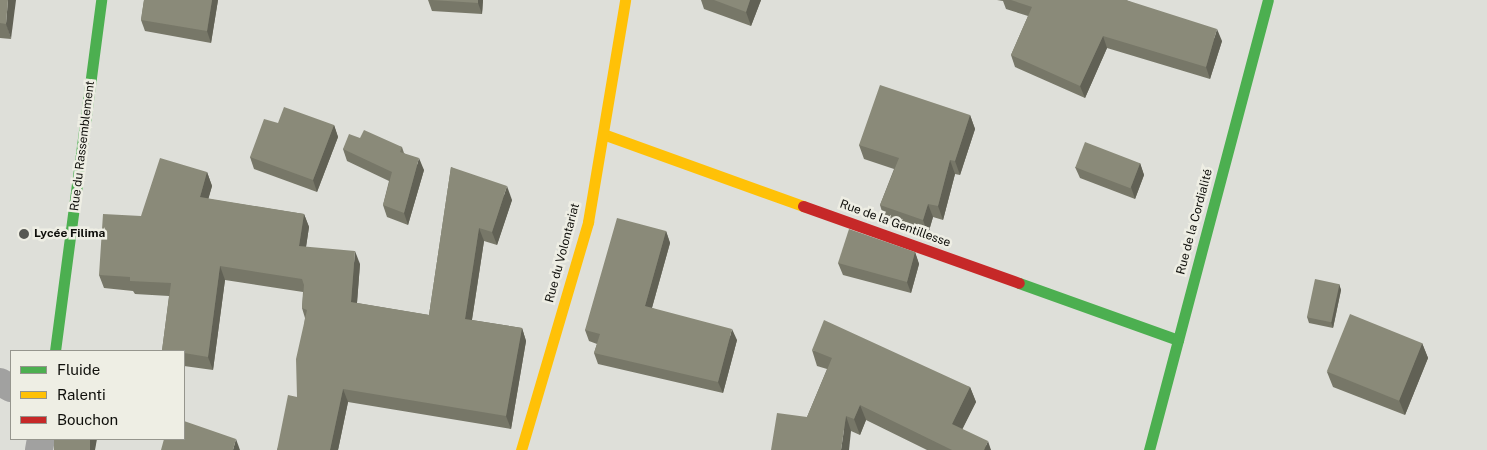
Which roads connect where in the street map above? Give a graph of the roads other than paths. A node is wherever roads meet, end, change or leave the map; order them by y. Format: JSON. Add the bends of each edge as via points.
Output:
{"nodes":[{"id":1,"x":101,"y":0,"type":"edge"},
{"id":2,"x":625,"y":0,"type":"edge"},
{"id":3,"x":1268,"y":0,"type":"edge"},
{"id":4,"x":603,"y":134,"type":"junction"},
{"id":5,"x":1178,"y":340,"type":"junction"},
{"id":6,"x":55,"y":350,"type":"edge"},
{"id":7,"x":521,"y":450,"type":"edge"},
{"id":8,"x":1149,"y":450,"type":"edge"}],
"edges":[{"from":1,"to":6,"type":"street","name":"Rue du Rassemblement"},
{"from":2,"to":4,"type":"street","name":"Rue du Volontariat"},
{"from":3,"to":5,"type":"street","name":"Rue de la Cordialité"},
{"from":4,"to":5,"type":"street","name":"Rue de la Gentillesse"},
{"from":4,"to":7,"type":"street","name":"Rue du Volontariat","via":[[588,222]]},
{"from":5,"to":8,"type":"street","name":"Rue de la Cordialité"}]}
